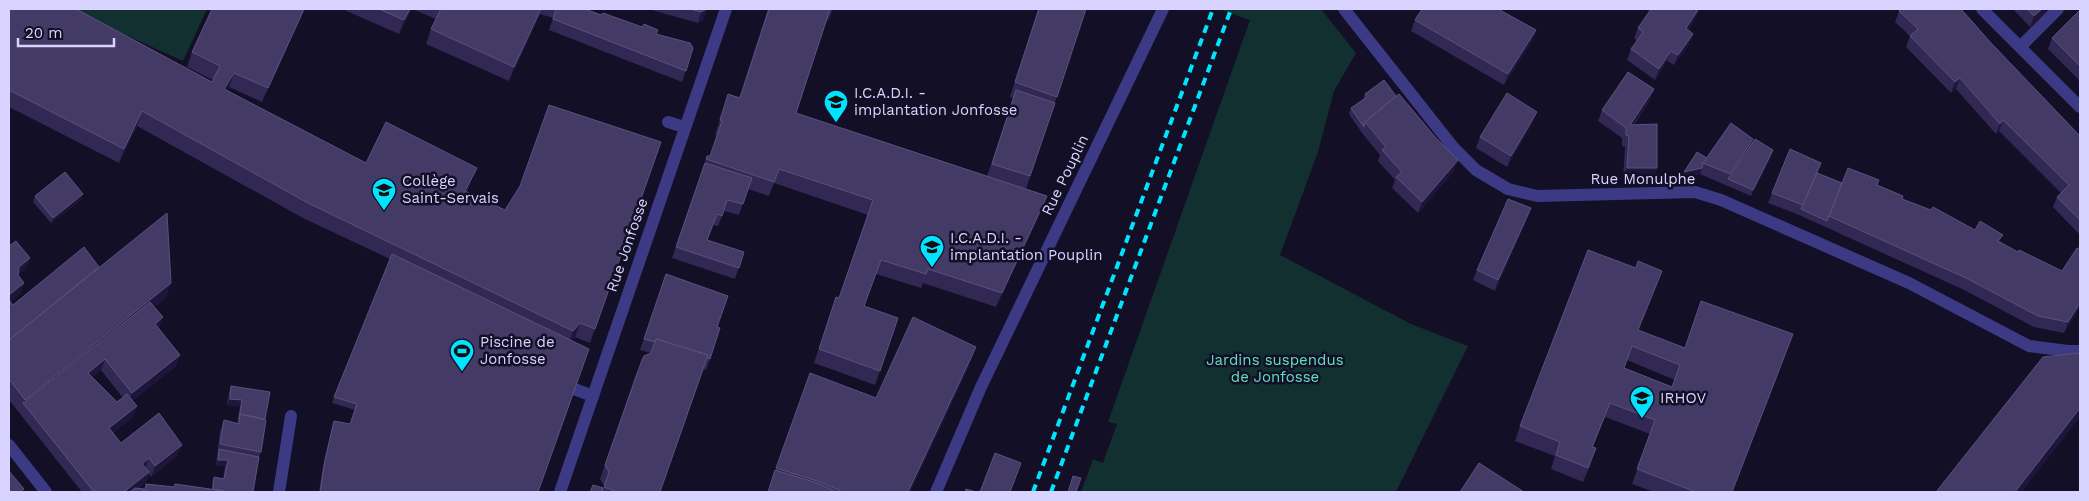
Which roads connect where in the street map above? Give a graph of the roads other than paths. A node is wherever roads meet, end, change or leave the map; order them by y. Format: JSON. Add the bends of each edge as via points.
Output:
{"nodes":[{"id":1,"x":726,"y":9,"type":"edge"},
{"id":2,"x":1163,"y":9,"type":"edge"},
{"id":3,"x":1344,"y":9,"type":"edge"},
{"id":4,"x":1982,"y":9,"type":"edge"},
{"id":5,"x":2058,"y":9,"type":"edge"},
{"id":6,"x":2021,"y":46,"type":"junction"},
{"id":7,"x":2080,"y":107,"type":"edge"},
{"id":8,"x":668,"y":122,"type":"dead end"},
{"id":9,"x":684,"y":128,"type":"junction"},
{"id":10,"x":2080,"y":351,"type":"edge"},
{"id":11,"x":574,"y":389,"type":"edge"},
{"id":12,"x":593,"y":396,"type":"junction"},
{"id":13,"x":291,"y":416,"type":"dead end"},
{"id":14,"x":9,"y":445,"type":"edge"},
{"id":15,"x":46,"y":492,"type":"edge"},
{"id":16,"x":279,"y":492,"type":"edge"},
{"id":17,"x":560,"y":492,"type":"edge"},
{"id":18,"x":936,"y":492,"type":"edge"}],
"edges":[{"from":1,"to":9,"type":"street","name":"Rue Jonfosse"},
{"from":2,"to":18,"type":"street","name":"Rue Pouplin","via":[[981,387]]},
{"from":3,"to":10,"type":"street","name":"Rue Monulphe","via":[[1453,147],[1476,170],[1508,189],[1537,196],[1695,192],[1721,200],[1909,284],[2029,346]]},
{"from":4,"to":6,"type":"street"},
{"from":5,"to":6,"type":"street"},
{"from":6,"to":7,"type":"street"},
{"from":8,"to":9,"type":"street"},
{"from":9,"to":12,"type":"street","name":"Rue Jonfosse"},
{"from":11,"to":12,"type":"street"},
{"from":12,"to":17,"type":"street","name":"Rue Jonfosse"},
{"from":13,"to":16,"type":"street"},
{"from":14,"to":15,"type":"street"}]}
